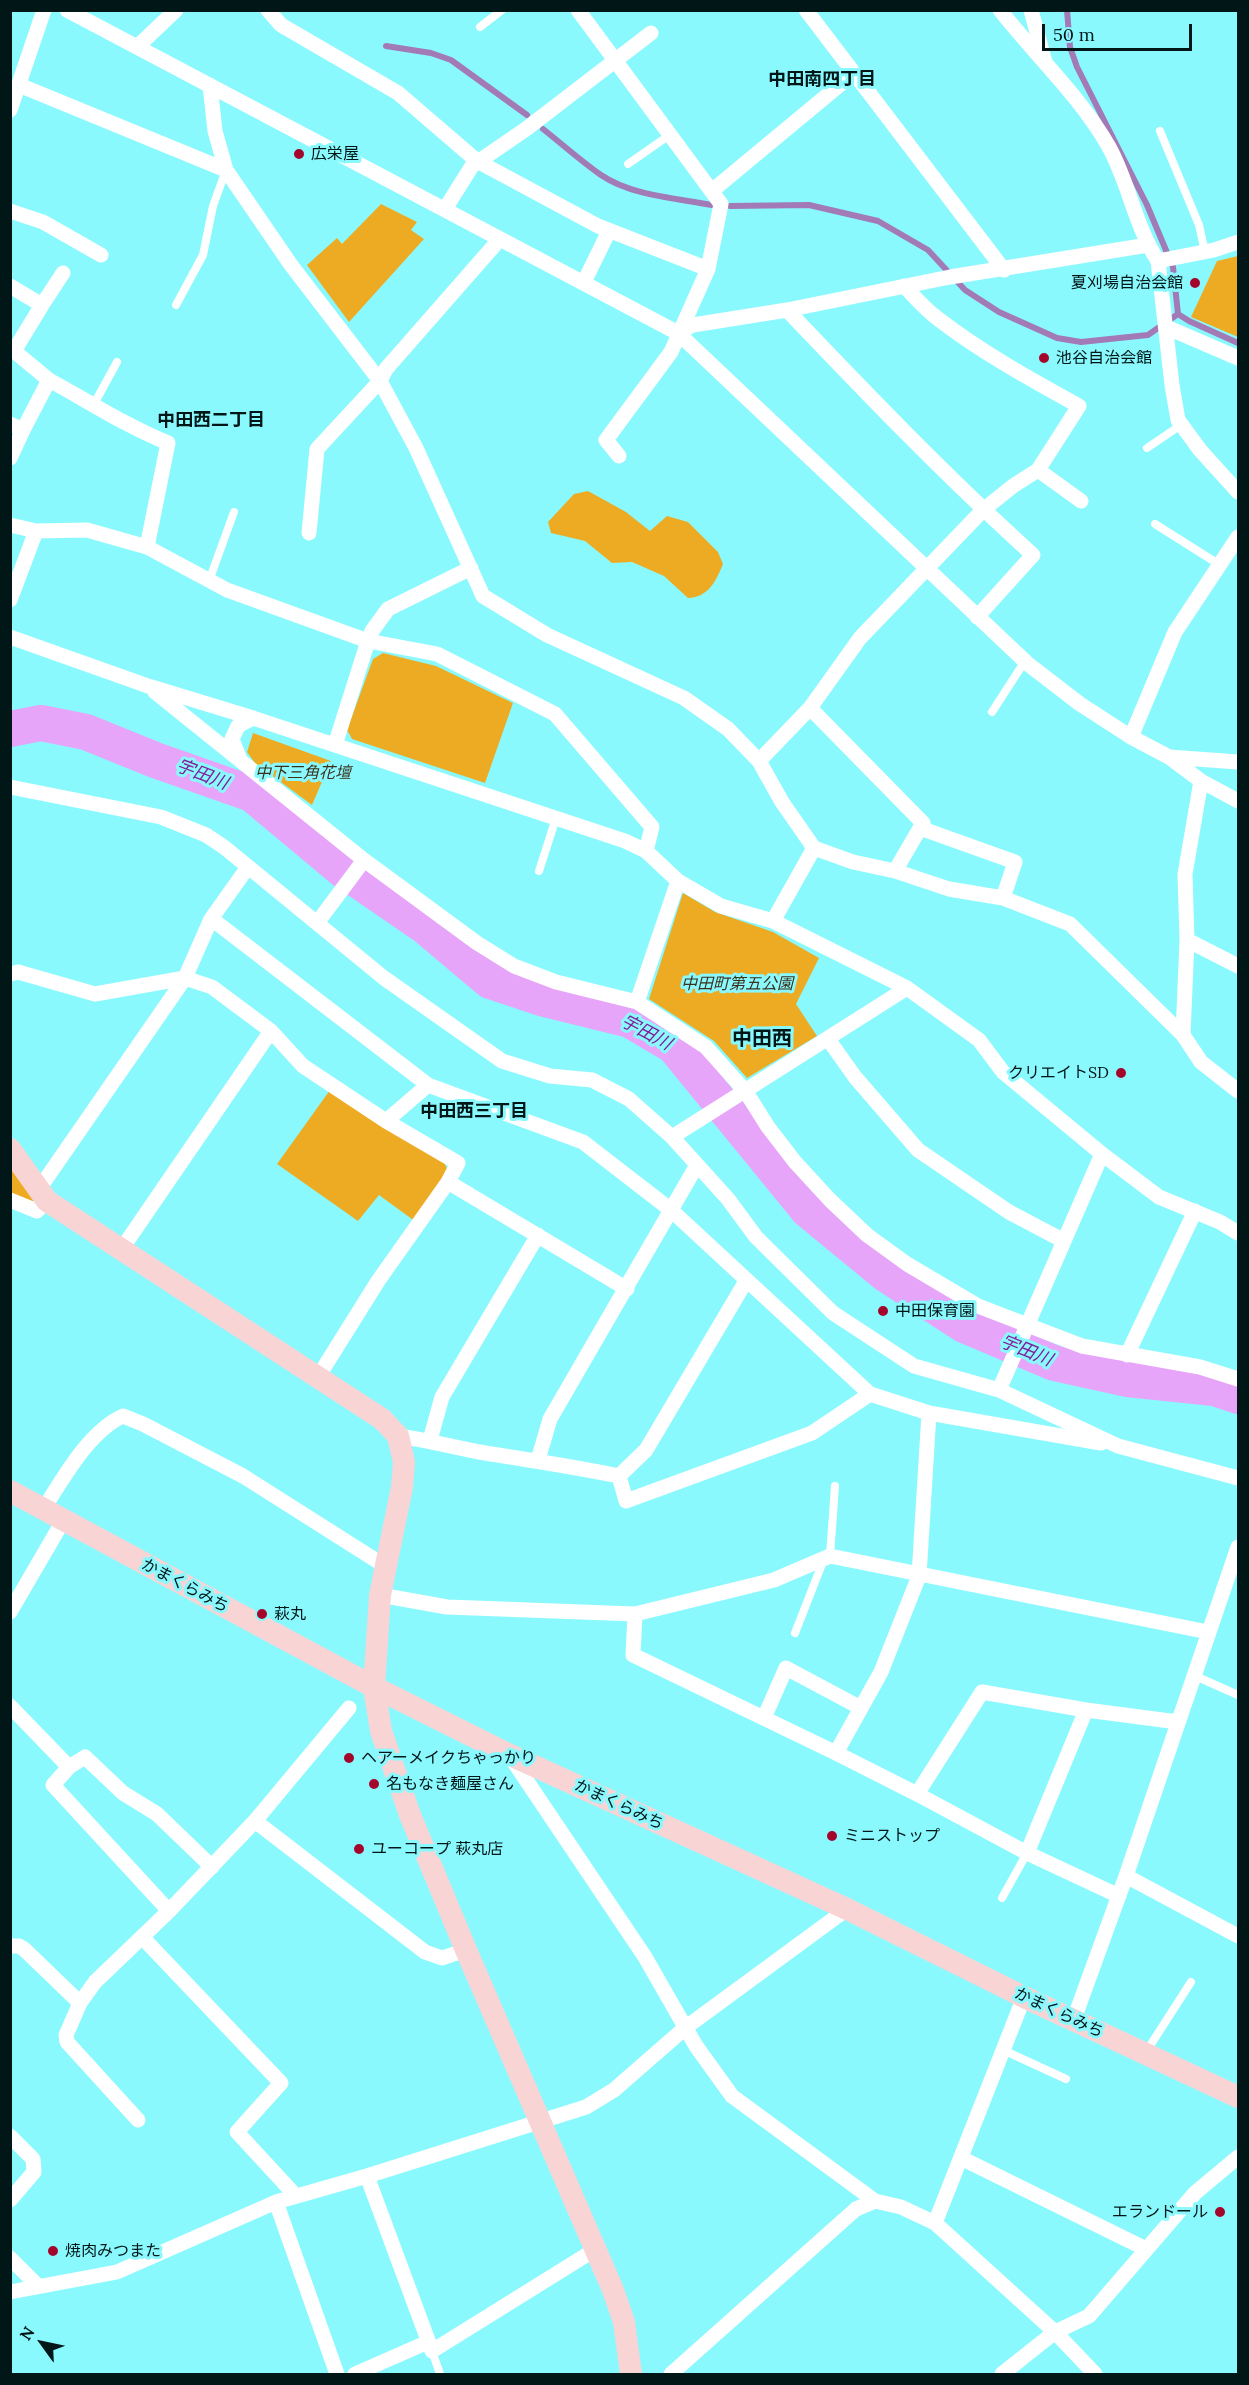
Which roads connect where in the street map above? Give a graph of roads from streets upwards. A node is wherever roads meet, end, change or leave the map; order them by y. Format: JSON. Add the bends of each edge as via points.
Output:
{"nodes":[{"id":1,"x":44,"y":10,"type":"edge"},
{"id":2,"x":68,"y":10,"type":"edge"},
{"id":3,"x":176,"y":10,"type":"edge"},
{"id":4,"x":268,"y":10,"type":"edge"},
{"id":5,"x":578,"y":10,"type":"edge"},
{"id":6,"x":806,"y":10,"type":"edge"},
{"id":7,"x":1000,"y":10,"type":"edge"},
{"id":8,"x":1031,"y":10,"type":"edge"},
{"id":9,"x":651,"y":33,"type":"dead end"},
{"id":10,"x":137,"y":47,"type":"junction"},
{"id":11,"x":616,"y":60,"type":"junction"},
{"id":12,"x":1045,"y":62,"type":"junction"},
{"id":13,"x":854,"y":73,"type":"junction"},
{"id":14,"x":19,"y":85,"type":"junction"},
{"id":15,"x":210,"y":85,"type":"junction"},
{"id":16,"x":10,"y":110,"type":"edge"},
{"id":17,"x":477,"y":161,"type":"junction"},
{"id":18,"x":226,"y":170,"type":"junction"},
{"id":19,"x":713,"y":190,"type":"junction"},
{"id":20,"x":445,"y":209,"type":"junction"},
{"id":21,"x":10,"y":211,"type":"edge"},
{"id":22,"x":609,"y":231,"type":"junction"},
{"id":23,"x":499,"y":240,"type":"junction"},
{"id":24,"x":1239,"y":242,"type":"edge"},
{"id":25,"x":1148,"y":245,"type":"junction"},
{"id":26,"x":101,"y":255,"type":"dead end"},
{"id":27,"x":1158,"y":261,"type":"junction"},
{"id":28,"x":708,"y":269,"type":"junction"},
{"id":29,"x":1004,"y":270,"type":"junction"},
{"id":30,"x":63,"y":273,"type":"dead end"},
{"id":31,"x":584,"y":282,"type":"junction"},
{"id":32,"x":10,"y":286,"type":"edge"},
{"id":33,"x":904,"y":286,"type":"junction"},
{"id":34,"x":42,"y":305,"type":"junction"},
{"id":35,"x":787,"y":310,"type":"junction"},
{"id":36,"x":1166,"y":327,"type":"junction"},
{"id":37,"x":678,"y":333,"type":"junction"},
{"id":38,"x":1239,"y":358,"type":"edge"},
{"id":39,"x":49,"y":381,"type":"junction"},
{"id":40,"x":380,"y":381,"type":"junction"},
{"id":41,"x":17,"y":427,"type":"edge"},
{"id":42,"x":619,"y":456,"type":"dead end"},
{"id":43,"x":10,"y":458,"type":"edge"},
{"id":44,"x":1038,"y":470,"type":"junction"},
{"id":45,"x":1236,"y":484,"type":"edge"},
{"id":46,"x":1081,"y":501,"type":"dead end"},
{"id":47,"x":983,"y":510,"type":"junction"},
{"id":48,"x":10,"y":525,"type":"edge"},
{"id":49,"x":36,"y":531,"type":"junction"},
{"id":50,"x":309,"y":533,"type":"dead end"},
{"id":51,"x":1239,"y":537,"type":"edge"},
{"id":52,"x":147,"y":547,"type":"junction"},
{"id":53,"x":471,"y":568,"type":"junction"},
{"id":54,"x":928,"y":568,"type":"junction"},
{"id":55,"x":10,"y":600,"type":"edge"},
{"id":56,"x":977,"y":617,"type":"junction"},
{"id":57,"x":10,"y":637,"type":"edge"},
{"id":58,"x":368,"y":641,"type":"junction"},
{"id":59,"x":148,"y":686,"type":"junction"},
{"id":60,"x":810,"y":708,"type":"junction"},
{"id":61,"x":253,"y":718,"type":"junction"},
{"id":62,"x":1131,"y":737,"type":"junction"},
{"id":63,"x":335,"y":745,"type":"junction"},
{"id":64,"x":1169,"y":757,"type":"junction"},
{"id":65,"x":239,"y":758,"type":"junction"},
{"id":66,"x":759,"y":760,"type":"junction"},
{"id":67,"x":1239,"y":762,"type":"edge"},
{"id":68,"x":1201,"y":781,"type":"junction"},
{"id":69,"x":10,"y":787,"type":"edge"},
{"id":70,"x":1239,"y":801,"type":"edge"},
{"id":71,"x":920,"y":828,"type":"junction"},
{"id":72,"x":814,"y":848,"type":"junction"},
{"id":73,"x":646,"y":851,"type":"junction"},
{"id":74,"x":364,"y":860,"type":"junction"},
{"id":75,"x":248,"y":867,"type":"junction"},
{"id":76,"x":895,"y":871,"type":"junction"},
{"id":77,"x":678,"y":881,"type":"junction"},
{"id":78,"x":1004,"y":898,"type":"junction"},
{"id":79,"x":773,"y":921,"type":"junction"},
{"id":80,"x":318,"y":922,"type":"junction"},
{"id":81,"x":217,"y":923,"type":"dead end"},
{"id":82,"x":1186,"y":940,"type":"junction"},
{"id":83,"x":1239,"y":966,"type":"edge"},
{"id":84,"x":10,"y":974,"type":"edge"},
{"id":85,"x":185,"y":978,"type":"junction"},
{"id":86,"x":907,"y":988,"type":"junction"},
{"id":87,"x":638,"y":1002,"type":"junction"},
{"id":88,"x":271,"y":1031,"type":"junction"},
{"id":89,"x":1183,"y":1035,"type":"junction"},
{"id":90,"x":828,"y":1039,"type":"junction"},
{"id":91,"x":428,"y":1085,"type":"junction"},
{"id":92,"x":746,"y":1092,"type":"junction"},
{"id":93,"x":1239,"y":1092,"type":"edge"},
{"id":94,"x":386,"y":1121,"type":"junction"},
{"id":95,"x":672,"y":1137,"type":"junction"},
{"id":96,"x":10,"y":1149,"type":"edge"},
{"id":97,"x":1102,"y":1154,"type":"junction"},
{"id":98,"x":697,"y":1165,"type":"junction"},
{"id":99,"x":448,"y":1182,"type":"junction"},
{"id":100,"x":43,"y":1195,"type":"junction"},
{"id":101,"x":10,"y":1200,"type":"edge"},
{"id":102,"x":672,"y":1210,"type":"junction"},
{"id":103,"x":1195,"y":1211,"type":"junction"},
{"id":104,"x":1239,"y":1233,"type":"edge"},
{"id":105,"x":538,"y":1235,"type":"junction"},
{"id":106,"x":1064,"y":1241,"type":"junction"},
{"id":107,"x":121,"y":1250,"type":"junction"},
{"id":108,"x":746,"y":1281,"type":"junction"},
{"id":109,"x":627,"y":1289,"type":"junction"},
{"id":110,"x":1027,"y":1326,"type":"junction"},
{"id":111,"x":1127,"y":1355,"type":"junction"},
{"id":112,"x":318,"y":1377,"type":"junction"},
{"id":113,"x":1239,"y":1379,"type":"edge"},
{"id":114,"x":999,"y":1390,"type":"junction"},
{"id":115,"x":870,"y":1394,"type":"junction"},
{"id":116,"x":928,"y":1413,"type":"junction"},
{"id":117,"x":398,"y":1437,"type":"junction"},
{"id":118,"x":430,"y":1440,"type":"junction"},
{"id":119,"x":1118,"y":1446,"type":"junction"},
{"id":120,"x":538,"y":1460,"type":"junction"},
{"id":121,"x":619,"y":1476,"type":"junction"},
{"id":122,"x":1239,"y":1478,"type":"edge"},
{"id":123,"x":10,"y":1491,"type":"edge"},
{"id":124,"x":43,"y":1510,"type":"junction"},
{"id":125,"x":63,"y":1521,"type":"junction"},
{"id":126,"x":1239,"y":1546,"type":"edge"},
{"id":127,"x":385,"y":1566,"type":"junction"},
{"id":128,"x":1235,"y":1567,"type":"edge"},
{"id":129,"x":919,"y":1576,"type":"junction"},
{"id":130,"x":380,"y":1595,"type":"junction"},
{"id":131,"x":10,"y":1612,"type":"edge"},
{"id":132,"x":635,"y":1614,"type":"junction"},
{"id":133,"x":1208,"y":1632,"type":"junction"},
{"id":134,"x":374,"y":1687,"type":"junction"},
{"id":135,"x":10,"y":1706,"type":"edge"},
{"id":136,"x":349,"y":1708,"type":"dead end"},
{"id":137,"x":861,"y":1708,"type":"junction"},
{"id":138,"x":1086,"y":1710,"type":"junction"},
{"id":139,"x":764,"y":1718,"type":"junction"},
{"id":140,"x":1178,"y":1722,"type":"junction"},
{"id":141,"x":836,"y":1753,"type":"junction"},
{"id":142,"x":508,"y":1754,"type":"junction"},
{"id":143,"x":69,"y":1767,"type":"junction"},
{"id":144,"x":917,"y":1794,"type":"junction"},
{"id":145,"x":255,"y":1821,"type":"junction"},
{"id":146,"x":1028,"y":1853,"type":"junction"},
{"id":147,"x":213,"y":1867,"type":"junction"},
{"id":148,"x":1126,"y":1876,"type":"junction"},
{"id":149,"x":1119,"y":1896,"type":"junction"},
{"id":150,"x":848,"y":1909,"type":"junction"},
{"id":151,"x":169,"y":1911,"type":"junction"},
{"id":152,"x":1239,"y":1936,"type":"edge"},
{"id":153,"x":142,"y":1937,"type":"junction"},
{"id":154,"x":10,"y":1946,"type":"edge"},
{"id":155,"x":466,"y":1950,"type":"junction"},
{"id":156,"x":1024,"y":1997,"type":"junction"},
{"id":157,"x":80,"y":2003,"type":"junction"},
{"id":158,"x":1074,"y":2019,"type":"junction"},
{"id":159,"x":685,"y":2028,"type":"junction"},
{"id":160,"x":1239,"y":2097,"type":"edge"},
{"id":161,"x":138,"y":2120,"type":"dead end"},
{"id":162,"x":540,"y":2122,"type":"junction"},
{"id":163,"x":10,"y":2136,"type":"edge"},
{"id":164,"x":1239,"y":2157,"type":"edge"},
{"id":165,"x":961,"y":2158,"type":"junction"},
{"id":166,"x":367,"y":2176,"type":"junction"},
{"id":167,"x":296,"y":2196,"type":"junction"},
{"id":168,"x":10,"y":2200,"type":"edge"},
{"id":169,"x":875,"y":2201,"type":"junction"},
{"id":170,"x":276,"y":2202,"type":"junction"},
{"id":171,"x":935,"y":2223,"type":"junction"},
{"id":172,"x":596,"y":2249,"type":"junction"},
{"id":173,"x":1146,"y":2249,"type":"junction"},
{"id":174,"x":10,"y":2258,"type":"edge"},
{"id":175,"x":38,"y":2286,"type":"junction"},
{"id":176,"x":10,"y":2292,"type":"edge"},
{"id":177,"x":1055,"y":2332,"type":"junction"},
{"id":178,"x":430,"y":2346,"type":"junction"},
{"id":179,"x":337,"y":2374,"type":"edge"},
{"id":180,"x":355,"y":2374,"type":"edge"},
{"id":181,"x":632,"y":2374,"type":"edge"},
{"id":182,"x":671,"y":2374,"type":"edge"},
{"id":183,"x":1002,"y":2374,"type":"edge"},
{"id":184,"x":1095,"y":2374,"type":"edge"}],
"edges":[{"from":1,"to":14,"type":"street"},
{"from":2,"to":10,"type":"street"},
{"from":3,"to":10,"type":"street"},
{"from":4,"to":17,"type":"street","via":[[281,25],[398,93]]},
{"from":5,"to":11,"type":"street"},
{"from":6,"to":13,"type":"street"},
{"from":7,"to":12,"type":"street"},
{"from":8,"to":12,"type":"street"},
{"from":9,"to":11,"type":"street"},
{"from":10,"to":15,"type":"street"},
{"from":11,"to":17,"type":"street"},
{"from":11,"to":19,"type":"street"},
{"from":12,"to":25,"type":"street","via":[[1090,116],[1110,149]]},
{"from":13,"to":19,"type":"street"},
{"from":13,"to":29,"type":"street"},
{"from":14,"to":16,"type":"street"},
{"from":14,"to":18,"type":"street"},
{"from":15,"to":18,"type":"street","via":[[215,131]]},
{"from":15,"to":20,"type":"street"},
{"from":17,"to":20,"type":"street"},
{"from":17,"to":22,"type":"street"},
{"from":18,"to":40,"type":"street","via":[[291,265]]},
{"from":19,"to":28,"type":"street","via":[[721,204]]},
{"from":20,"to":23,"type":"street"},
{"from":21,"to":26,"type":"street","via":[[43,222]]},
{"from":22,"to":28,"type":"street"},
{"from":22,"to":31,"type":"street"},
{"from":23,"to":31,"type":"street"},
{"from":23,"to":40,"type":"street","via":[[386,369]]},
{"from":24,"to":27,"type":"street"},
{"from":25,"to":27,"type":"street"},
{"from":25,"to":29,"type":"street"},
{"from":27,"to":36,"type":"street"},
{"from":28,"to":37,"type":"street"},
{"from":29,"to":33,"type":"street"},
{"from":30,"to":34,"type":"street"},
{"from":31,"to":37,"type":"street"},
{"from":32,"to":34,"type":"street"},
{"from":33,"to":35,"type":"street"},
{"from":33,"to":44,"type":"street","via":[[935,317],[976,346],[1079,406]]},
{"from":34,"to":39,"type":"street","via":[[14,351]]},
{"from":35,"to":37,"type":"street","via":[[693,325]]},
{"from":35,"to":47,"type":"street"},
{"from":36,"to":38,"type":"street"},
{"from":36,"to":45,"type":"street","via":[[1178,420],[1200,450]]},
{"from":37,"to":42,"type":"street","via":[[671,352],[606,440]]},
{"from":37,"to":54,"type":"street"},
{"from":39,"to":41,"type":"street"},
{"from":39,"to":52,"type":"street","via":[[168,443]]},
{"from":40,"to":50,"type":"street","via":[[316,449]]},
{"from":40,"to":53,"type":"street","via":[[416,448]]},
{"from":41,"to":43,"type":"street"},
{"from":44,"to":46,"type":"street"},
{"from":44,"to":47,"type":"street"},
{"from":47,"to":54,"type":"street"},
{"from":47,"to":56,"type":"street","via":[[1033,555]]},
{"from":48,"to":49,"type":"street"},
{"from":49,"to":52,"type":"street","via":[[87,530]]},
{"from":49,"to":55,"type":"street"},
{"from":51,"to":62,"type":"street","via":[[1175,632]]},
{"from":52,"to":58,"type":"street","via":[[226,590]]},
{"from":53,"to":58,"type":"street","via":[[388,609]]},
{"from":53,"to":66,"type":"street","via":[[483,596],[547,635],[684,698],[728,729]]},
{"from":54,"to":56,"type":"street"},
{"from":54,"to":60,"type":"street","via":[[860,639]]},
{"from":56,"to":62,"type":"street","via":[[1024,661]]},
{"from":57,"to":59,"type":"street"},
{"from":58,"to":63,"type":"street"},
{"from":58,"to":73,"type":"street","via":[[437,654],[555,714],[652,827]]},
{"from":59,"to":61,"type":"street"},
{"from":59,"to":65,"type":"street"},
{"from":60,"to":66,"type":"street"},
{"from":60,"to":71,"type":"street","via":[[923,823]]},
{"from":61,"to":63,"type":"street"},
{"from":61,"to":65,"type":"street","via":[[238,726],[231,739]]},
{"from":62,"to":64,"type":"street"},
{"from":63,"to":73,"type":"street"},
{"from":64,"to":67,"type":"street"},
{"from":64,"to":68,"type":"street"},
{"from":65,"to":74,"type":"street"},
{"from":66,"to":72,"type":"street"},
{"from":68,"to":70,"type":"street"},
{"from":68,"to":82,"type":"street","via":[[1185,874]]},
{"from":69,"to":75,"type":"street","via":[[161,817],[206,835]]},
{"from":71,"to":76,"type":"street"},
{"from":71,"to":78,"type":"street","via":[[1015,862]]},
{"from":72,"to":76,"type":"street"},
{"from":72,"to":79,"type":"street"},
{"from":73,"to":77,"type":"street"},
{"from":74,"to":80,"type":"street"},
{"from":74,"to":87,"type":"street","via":[[514,966],[556,982]]},
{"from":75,"to":80,"type":"street"},
{"from":75,"to":85,"type":"street","via":[[211,919]]},
{"from":76,"to":78,"type":"street","via":[[950,889]]},
{"from":77,"to":79,"type":"street","via":[[721,906]]},
{"from":77,"to":87,"type":"street"},
{"from":78,"to":89,"type":"street","via":[[1070,924]]},
{"from":79,"to":86,"type":"street"},
{"from":80,"to":95,"type":"street","via":[[384,978],[502,1061],[550,1076],[592,1080],[629,1099]]},
{"from":81,"to":91,"type":"street"},
{"from":82,"to":83,"type":"street"},
{"from":82,"to":89,"type":"street"},
{"from":84,"to":85,"type":"street","via":[[18,972],[95,994]]},
{"from":85,"to":88,"type":"street","via":[[212,987]]},
{"from":85,"to":100,"type":"street"},
{"from":86,"to":90,"type":"street"},
{"from":86,"to":97,"type":"street","via":[[980,1040],[1003,1072]]},
{"from":87,"to":92,"type":"street","via":[[706,1047]]},
{"from":88,"to":94,"type":"street","via":[[303,1066]]},
{"from":88,"to":107,"type":"street"},
{"from":89,"to":93,"type":"street","via":[[1201,1062]]},
{"from":90,"to":92,"type":"street"},
{"from":90,"to":106,"type":"street","via":[[918,1150],[1009,1212]]},
{"from":91,"to":94,"type":"street"},
{"from":91,"to":102,"type":"street","via":[[583,1142]]},
{"from":92,"to":95,"type":"street"},
{"from":92,"to":110,"type":"street","via":[[795,1162],[867,1235],[978,1306]]},
{"from":94,"to":99,"type":"street","via":[[458,1163]]},
{"from":95,"to":98,"type":"street"},
{"from":96,"to":100,"type":"street"},
{"from":97,"to":103,"type":"street","via":[[1159,1197]]},
{"from":97,"to":106,"type":"street"},
{"from":98,"to":102,"type":"street"},
{"from":98,"to":114,"type":"street","via":[[756,1237],[833,1313],[914,1366]]},
{"from":99,"to":105,"type":"street"},
{"from":99,"to":112,"type":"street","via":[[378,1281]]},
{"from":100,"to":101,"type":"street","via":[[37,1211]]},
{"from":100,"to":107,"type":"street"},
{"from":102,"to":108,"type":"street"},
{"from":102,"to":109,"type":"street"},
{"from":103,"to":104,"type":"street"},
{"from":103,"to":111,"type":"street"},
{"from":105,"to":109,"type":"street"},
{"from":105,"to":118,"type":"street","via":[[442,1397]]},
{"from":106,"to":110,"type":"street"},
{"from":107,"to":112,"type":"street"},
{"from":108,"to":115,"type":"street"},
{"from":108,"to":121,"type":"street","via":[[646,1450]]},
{"from":109,"to":120,"type":"street","via":[[550,1419]]},
{"from":110,"to":111,"type":"street","via":[[1082,1346]]},
{"from":110,"to":114,"type":"street"},
{"from":111,"to":113,"type":"street","via":[[1200,1367]]},
{"from":112,"to":117,"type":"street","via":[[382,1419]]},
{"from":114,"to":119,"type":"street"},
{"from":115,"to":116,"type":"street"},
{"from":115,"to":121,"type":"street","via":[[812,1433],[626,1502]]},
{"from":116,"to":119,"type":"street"},
{"from":116,"to":129,"type":"street"},
{"from":117,"to":118,"type":"street"},
{"from":117,"to":127,"type":"street","via":[[404,1462],[402,1487]]},
{"from":118,"to":120,"type":"street","via":[[483,1453]]},
{"from":119,"to":122,"type":"street"},
{"from":120,"to":121,"type":"street"},
{"from":123,"to":124,"type":"street","name":"かまくらみち"},
{"from":124,"to":125,"type":"street","name":"かまくらみち"},
{"from":124,"to":127,"type":"street","via":[[72,1463],[109,1422],[123,1416],[243,1476]]},
{"from":125,"to":131,"type":"street"},
{"from":125,"to":134,"type":"street","name":"かまくらみち"},
{"from":126,"to":128,"type":"street"},
{"from":127,"to":130,"type":"street"},
{"from":128,"to":133,"type":"street"},
{"from":129,"to":132,"type":"street","via":[[827,1557],[774,1580]]},
{"from":129,"to":133,"type":"street"},
{"from":129,"to":137,"type":"street","via":[[881,1672]]},
{"from":130,"to":132,"type":"street","via":[[447,1607]]},
{"from":130,"to":134,"type":"street"},
{"from":132,"to":139,"type":"street","via":[[633,1655]]},
{"from":133,"to":140,"type":"street"},
{"from":134,"to":142,"type":"street","name":"かまくらみち"},
{"from":134,"to":155,"type":"street","via":[[386,1751]]},
{"from":135,"to":143,"type":"street"},
{"from":136,"to":145,"type":"street"},
{"from":137,"to":139,"type":"street","via":[[786,1668]]},
{"from":137,"to":141,"type":"street"},
{"from":138,"to":140,"type":"street"},
{"from":138,"to":144,"type":"street","via":[[982,1692]]},
{"from":138,"to":146,"type":"street"},
{"from":139,"to":141,"type":"street"},
{"from":140,"to":148,"type":"street"},
{"from":141,"to":144,"type":"street"},
{"from":142,"to":150,"type":"street","name":"かまくらみち"},
{"from":142,"to":159,"type":"street","via":[[645,1957]]},
{"from":143,"to":147,"type":"street","via":[[85,1757],[123,1793],[157,1814]]},
{"from":143,"to":151,"type":"street","via":[[52,1785]]},
{"from":144,"to":146,"type":"street"},
{"from":145,"to":147,"type":"street"},
{"from":145,"to":155,"type":"street","via":[[425,1953],[442,1958]]},
{"from":146,"to":149,"type":"street"},
{"from":147,"to":151,"type":"street"},
{"from":148,"to":149,"type":"street"},
{"from":148,"to":152,"type":"street"},
{"from":149,"to":158,"type":"street"},
{"from":150,"to":156,"type":"street","name":"かまくらみち"},
{"from":150,"to":159,"type":"street"},
{"from":151,"to":153,"type":"street"},
{"from":153,"to":157,"type":"street","via":[[95,1982]]},
{"from":153,"to":167,"type":"street","via":[[281,2083],[237,2132]]},
{"from":154,"to":157,"type":"street","via":[[24,1949]]},
{"from":155,"to":162,"type":"street"},
{"from":156,"to":158,"type":"street","name":"かまくらみち"},
{"from":156,"to":165,"type":"street"},
{"from":157,"to":161,"type":"street","via":[[66,2035],[67,2042]]},
{"from":158,"to":160,"type":"street","name":"かまくらみち"},
{"from":159,"to":162,"type":"street","via":[[601,2099]]},
{"from":159,"to":169,"type":"street","via":[[732,2096]]},
{"from":162,"to":166,"type":"street"},
{"from":162,"to":172,"type":"street"},
{"from":163,"to":168,"type":"street","via":[[33,2159],[34,2172]]},
{"from":164,"to":173,"type":"street","via":[[1195,2193]]},
{"from":165,"to":171,"type":"street"},
{"from":165,"to":173,"type":"street"},
{"from":166,"to":167,"type":"street"},
{"from":166,"to":178,"type":"street"},
{"from":167,"to":170,"type":"street"},
{"from":169,"to":171,"type":"street","via":[[902,2207]]},
{"from":169,"to":182,"type":"street","via":[[856,2209]]},
{"from":170,"to":175,"type":"street","via":[[117,2272]]},
{"from":170,"to":179,"type":"street"},
{"from":171,"to":177,"type":"street"},
{"from":172,"to":178,"type":"street"},
{"from":172,"to":181,"type":"street","via":[[624,2322]]},
{"from":173,"to":177,"type":"street","via":[[1089,2316]]},
{"from":174,"to":175,"type":"street"},
{"from":175,"to":176,"type":"street"},
{"from":177,"to":183,"type":"street"},
{"from":177,"to":184,"type":"street"},
{"from":178,"to":180,"type":"street"}]}
